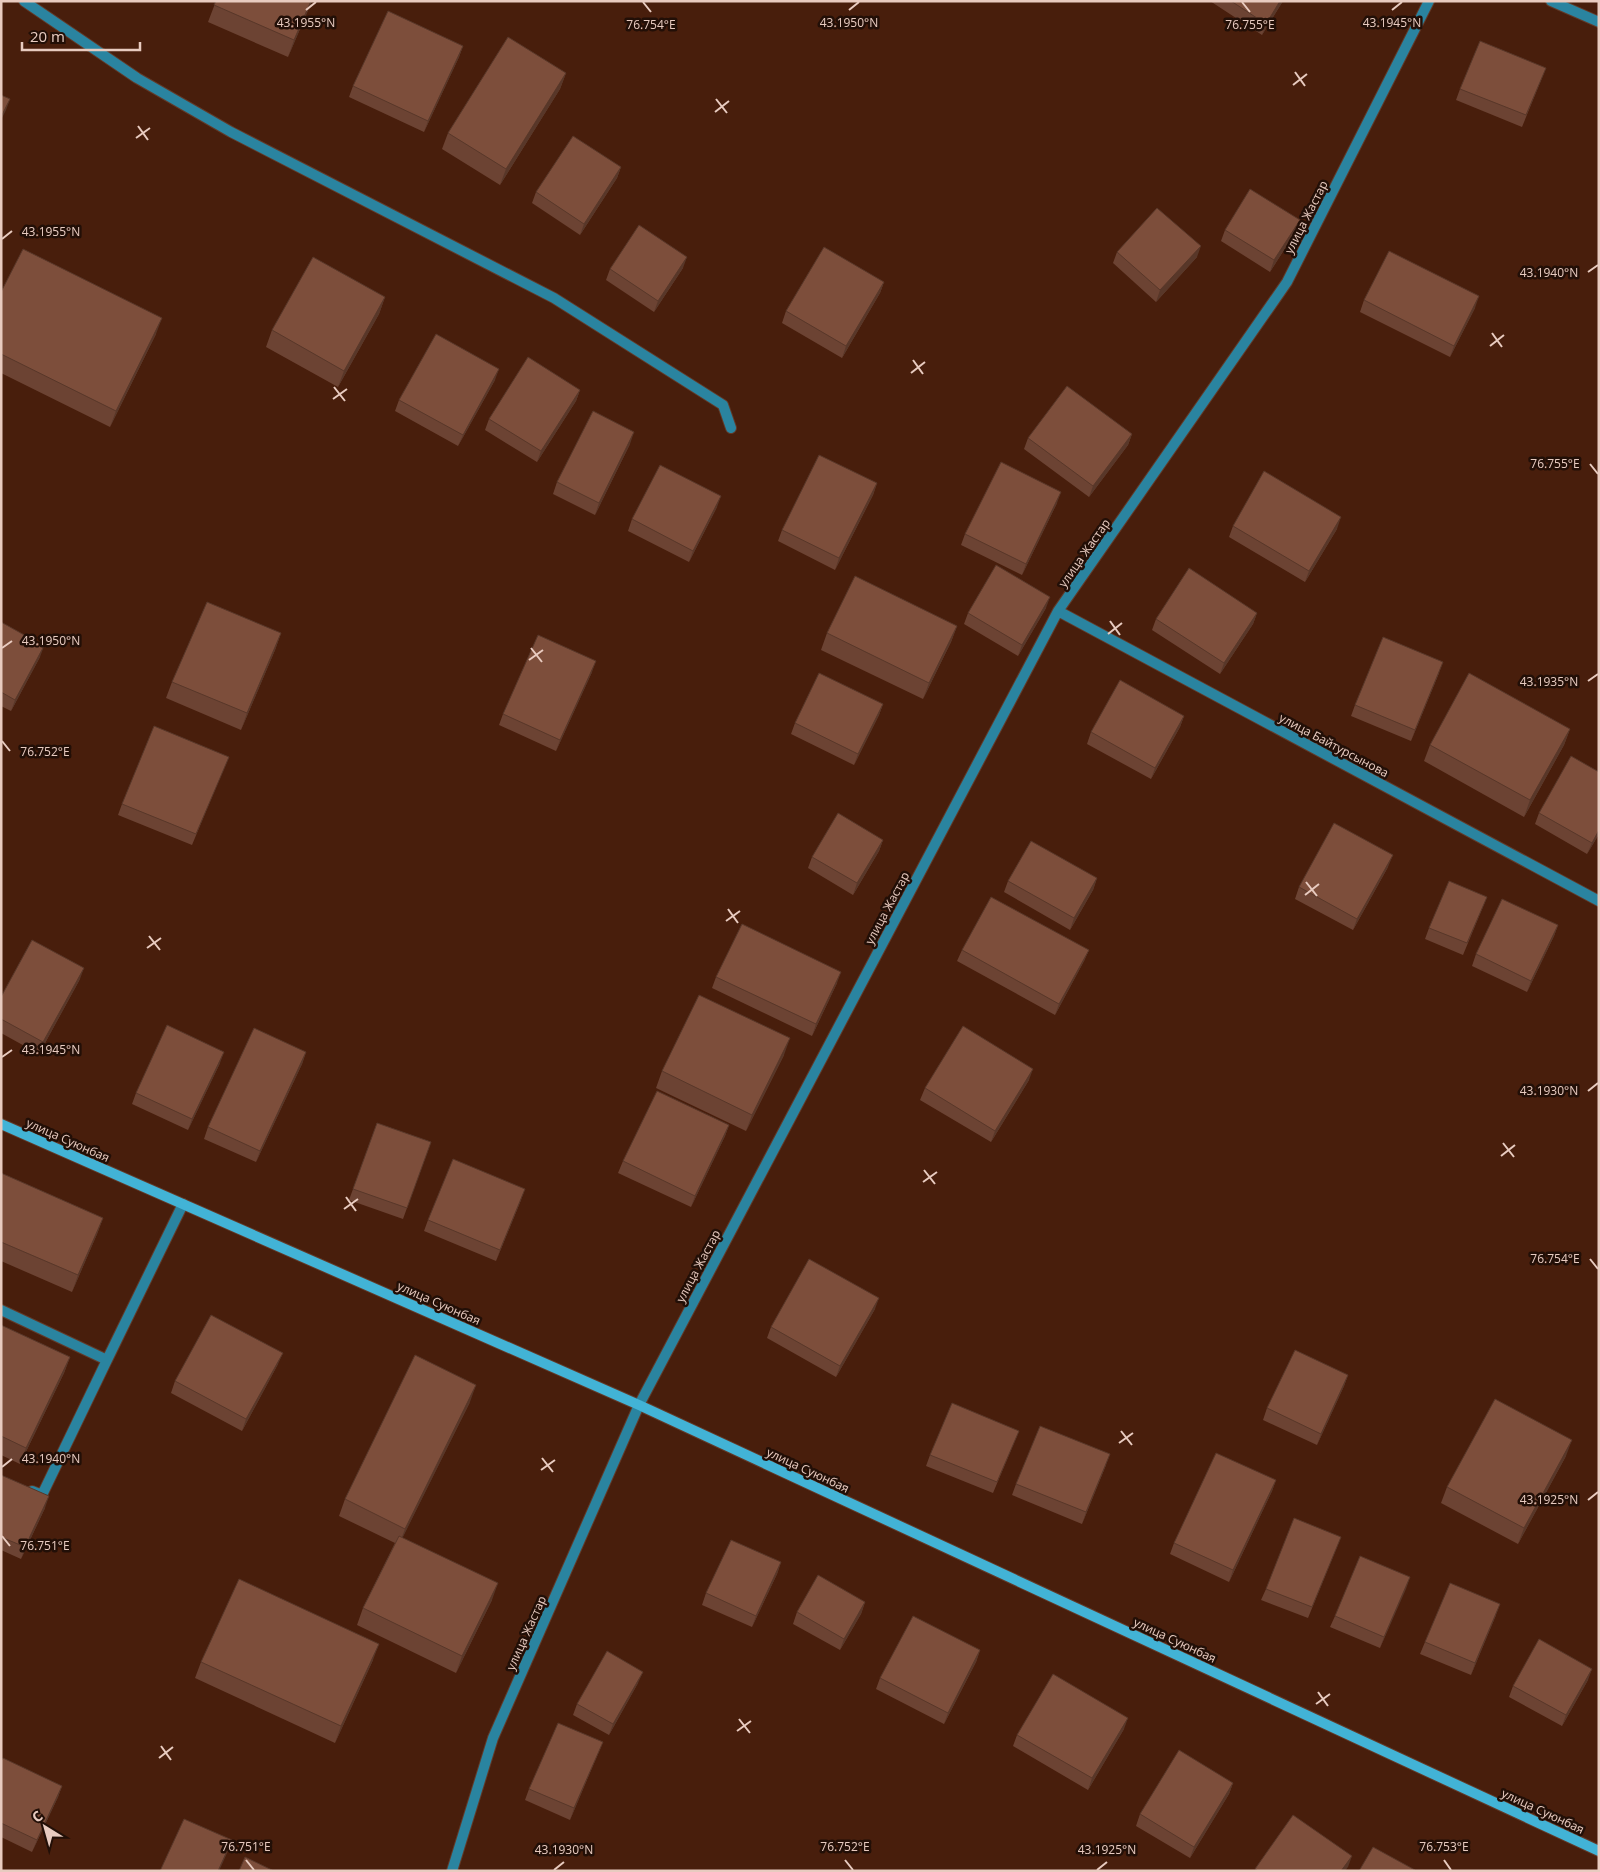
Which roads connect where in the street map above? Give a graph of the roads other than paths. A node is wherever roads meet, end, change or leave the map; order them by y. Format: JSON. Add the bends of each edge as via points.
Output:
{"nodes":[{"id":1,"x":24,"y":1,"type":"edge"},
{"id":2,"x":1429,"y":1,"type":"edge"},
{"id":3,"x":1551,"y":1,"type":"edge"},
{"id":4,"x":1599,"y":22,"type":"edge"},
{"id":5,"x":731,"y":428,"type":"dead end"},
{"id":6,"x":1058,"y":611,"type":"junction"},
{"id":7,"x":1599,"y":901,"type":"edge"},
{"id":8,"x":1,"y":1124,"type":"edge"},
{"id":9,"x":183,"y":1204,"type":"junction"},
{"id":10,"x":1,"y":1310,"type":"edge"},
{"id":11,"x":107,"y":1360,"type":"junction"},
{"id":12,"x":639,"y":1405,"type":"junction"},
{"id":13,"x":26,"y":1488,"type":"edge"},
{"id":14,"x":1599,"y":1851,"type":"edge"},
{"id":15,"x":452,"y":1871,"type":"edge"}],
"edges":[{"from":1,"to":5,"type":"street","via":[[137,78],[230,132],[554,298],[723,405]]},
{"from":2,"to":6,"type":"street","name":"улица Жастар","via":[[1287,282]]},
{"from":3,"to":4,"type":"street"},
{"from":6,"to":7,"type":"street","name":"улица Байтурсынова"},
{"from":6,"to":12,"type":"street","name":"улица Жастар"},
{"from":8,"to":9,"type":"main road","name":"улица Суюнбая"},
{"from":9,"to":11,"type":"street"},
{"from":9,"to":12,"type":"main road","name":"улица Суюнбая"},
{"from":10,"to":11,"type":"street"},
{"from":11,"to":13,"type":"street","via":[[42,1495]]},
{"from":12,"to":14,"type":"main road","name":"улица Суюнбая"},
{"from":12,"to":15,"type":"street","name":"улица Жастар","via":[[493,1738]]}]}
